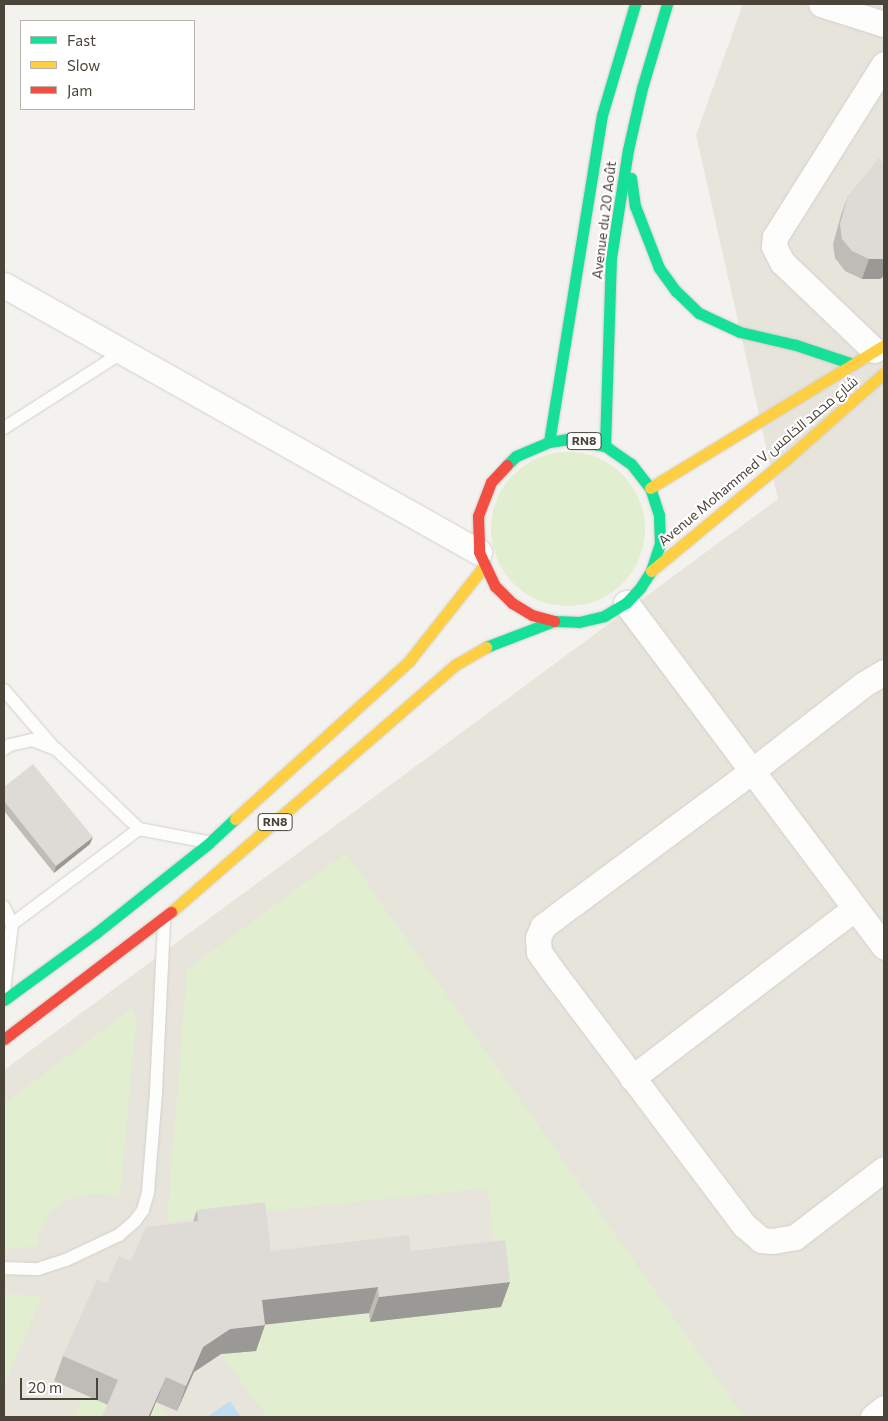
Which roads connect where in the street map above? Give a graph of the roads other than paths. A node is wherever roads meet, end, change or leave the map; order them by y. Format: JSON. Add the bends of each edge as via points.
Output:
{"nodes":[{"id":1,"x":635,"y":4,"type":"edge"},
{"id":2,"x":667,"y":4,"type":"edge"},
{"id":3,"x":821,"y":4,"type":"edge"},
{"id":4,"x":884,"y":24,"type":"edge"},
{"id":5,"x":884,"y":64,"type":"edge"},
{"id":6,"x":628,"y":150,"type":"junction"},
{"id":7,"x":4,"y":285,"type":"edge"},
{"id":8,"x":879,"y":347,"type":"edge"},
{"id":9,"x":123,"y":352,"type":"junction"},
{"id":10,"x":854,"y":364,"type":"junction"},
{"id":11,"x":884,"y":373,"type":"edge"},
{"id":12,"x":4,"y":428,"type":"edge"},
{"id":13,"x":549,"y":442,"type":"junction"},
{"id":14,"x":605,"y":446,"type":"junction"},
{"id":15,"x":650,"y":488,"type":"junction"},
{"id":16,"x":481,"y":559,"type":"junction"},
{"id":17,"x":651,"y":571,"type":"junction"},
{"id":18,"x":626,"y":603,"type":"junction"},
{"id":19,"x":554,"y":621,"type":"junction"},
{"id":20,"x":884,"y":672,"type":"edge"},
{"id":21,"x":4,"y":690,"type":"edge"},
{"id":22,"x":4,"y":749,"type":"edge"},
{"id":23,"x":56,"y":750,"type":"junction"},
{"id":24,"x":752,"y":772,"type":"junction"},
{"id":25,"x":139,"y":829,"type":"junction"},
{"id":26,"x":210,"y":843,"type":"junction"},
{"id":27,"x":4,"y":907,"type":"edge"},
{"id":28,"x":855,"y":908,"type":"junction"},
{"id":29,"x":164,"y":918,"type":"junction"},
{"id":30,"x":12,"y":924,"type":"junction"},
{"id":31,"x":884,"y":947,"type":"edge"},
{"id":32,"x":4,"y":991,"type":"edge"},
{"id":33,"x":4,"y":1000,"type":"edge"},
{"id":34,"x":4,"y":1039,"type":"edge"},
{"id":35,"x":632,"y":1078,"type":"junction"},
{"id":36,"x":884,"y":1168,"type":"edge"},
{"id":37,"x":4,"y":1268,"type":"edge"},
{"id":38,"x":884,"y":1408,"type":"edge"},
{"id":39,"x":873,"y":1417,"type":"edge"}],
"edges":[{"from":1,"to":13,"type":"main road","name":"Avenue du 20 Août","number":"RN8","via":[[602,115]]},
{"from":2,"to":6,"type":"main road","name":"Avenue du 20 Août","number":"RN8"},
{"from":3,"to":4,"type":"street"},
{"from":5,"to":8,"type":"street","via":[[776,237],[774,246],[782,262]]},
{"from":6,"to":10,"type":"main road","via":[[634,206],[659,268],[676,291],[699,313],[740,332],[796,345]]},
{"from":6,"to":14,"type":"main road","name":"Avenue du 20 Août","number":"RN8","via":[[612,258]]},
{"from":7,"to":9,"type":"street"},
{"from":8,"to":10,"type":"main road","name":"Avenue Mohammed V شارع محمد الخامس"},
{"from":9,"to":12,"type":"lane"},
{"from":9,"to":16,"type":"street"},
{"from":10,"to":15,"type":"main road","name":"Avenue Mohammed V شارع محمد الخامس"},
{"from":11,"to":17,"type":"main road","name":"Avenue Mohammed V شارع محمد الخامس"},
{"from":13,"to":14,"type":"main road","number":"RN8","via":[[568,439]]},
{"from":13,"to":16,"type":"main road","number":"RN8","via":[[516,456],[491,482],[478,516]]},
{"from":14,"to":15,"type":"main road","number":"RN8","via":[[631,464]]},
{"from":15,"to":17,"type":"main road","number":"RN8","via":[[659,515],[660,544]]},
{"from":16,"to":19,"type":"main road","number":"RN8","via":[[495,586],[512,603],[532,615]]},
{"from":16,"to":26,"type":"main road","number":"RN8","via":[[409,661]]},
{"from":17,"to":18,"type":"main road","number":"RN8"},
{"from":18,"to":19,"type":"main road","number":"RN8","via":[[604,616],[579,622]]},
{"from":18,"to":24,"type":"street"},
{"from":19,"to":29,"type":"main road","number":"RN8","via":[[495,642],[455,664]]},
{"from":20,"to":24,"type":"street","via":[[864,684]]},
{"from":21,"to":23,"type":"lane"},
{"from":22,"to":23,"type":"lane","via":[[32,740]]},
{"from":23,"to":25,"type":"lane"},
{"from":24,"to":28,"type":"street"},
{"from":24,"to":35,"type":"street","via":[[543,926],[538,938],[539,952]]},
{"from":25,"to":26,"type":"lane"},
{"from":25,"to":30,"type":"lane"},
{"from":26,"to":33,"type":"main road","number":"RN8"},
{"from":27,"to":30,"type":"lane"},
{"from":28,"to":31,"type":"street"},
{"from":28,"to":35,"type":"street"},
{"from":29,"to":34,"type":"main road","number":"RN8"},
{"from":29,"to":37,"type":"lane","via":[[156,1092],[148,1192],[143,1210],[119,1234],[66,1260],[38,1269]]},
{"from":30,"to":32,"type":"lane"},
{"from":35,"to":36,"type":"street","via":[[744,1225],[761,1240],[794,1237]]},
{"from":38,"to":39,"type":"street"}]}
